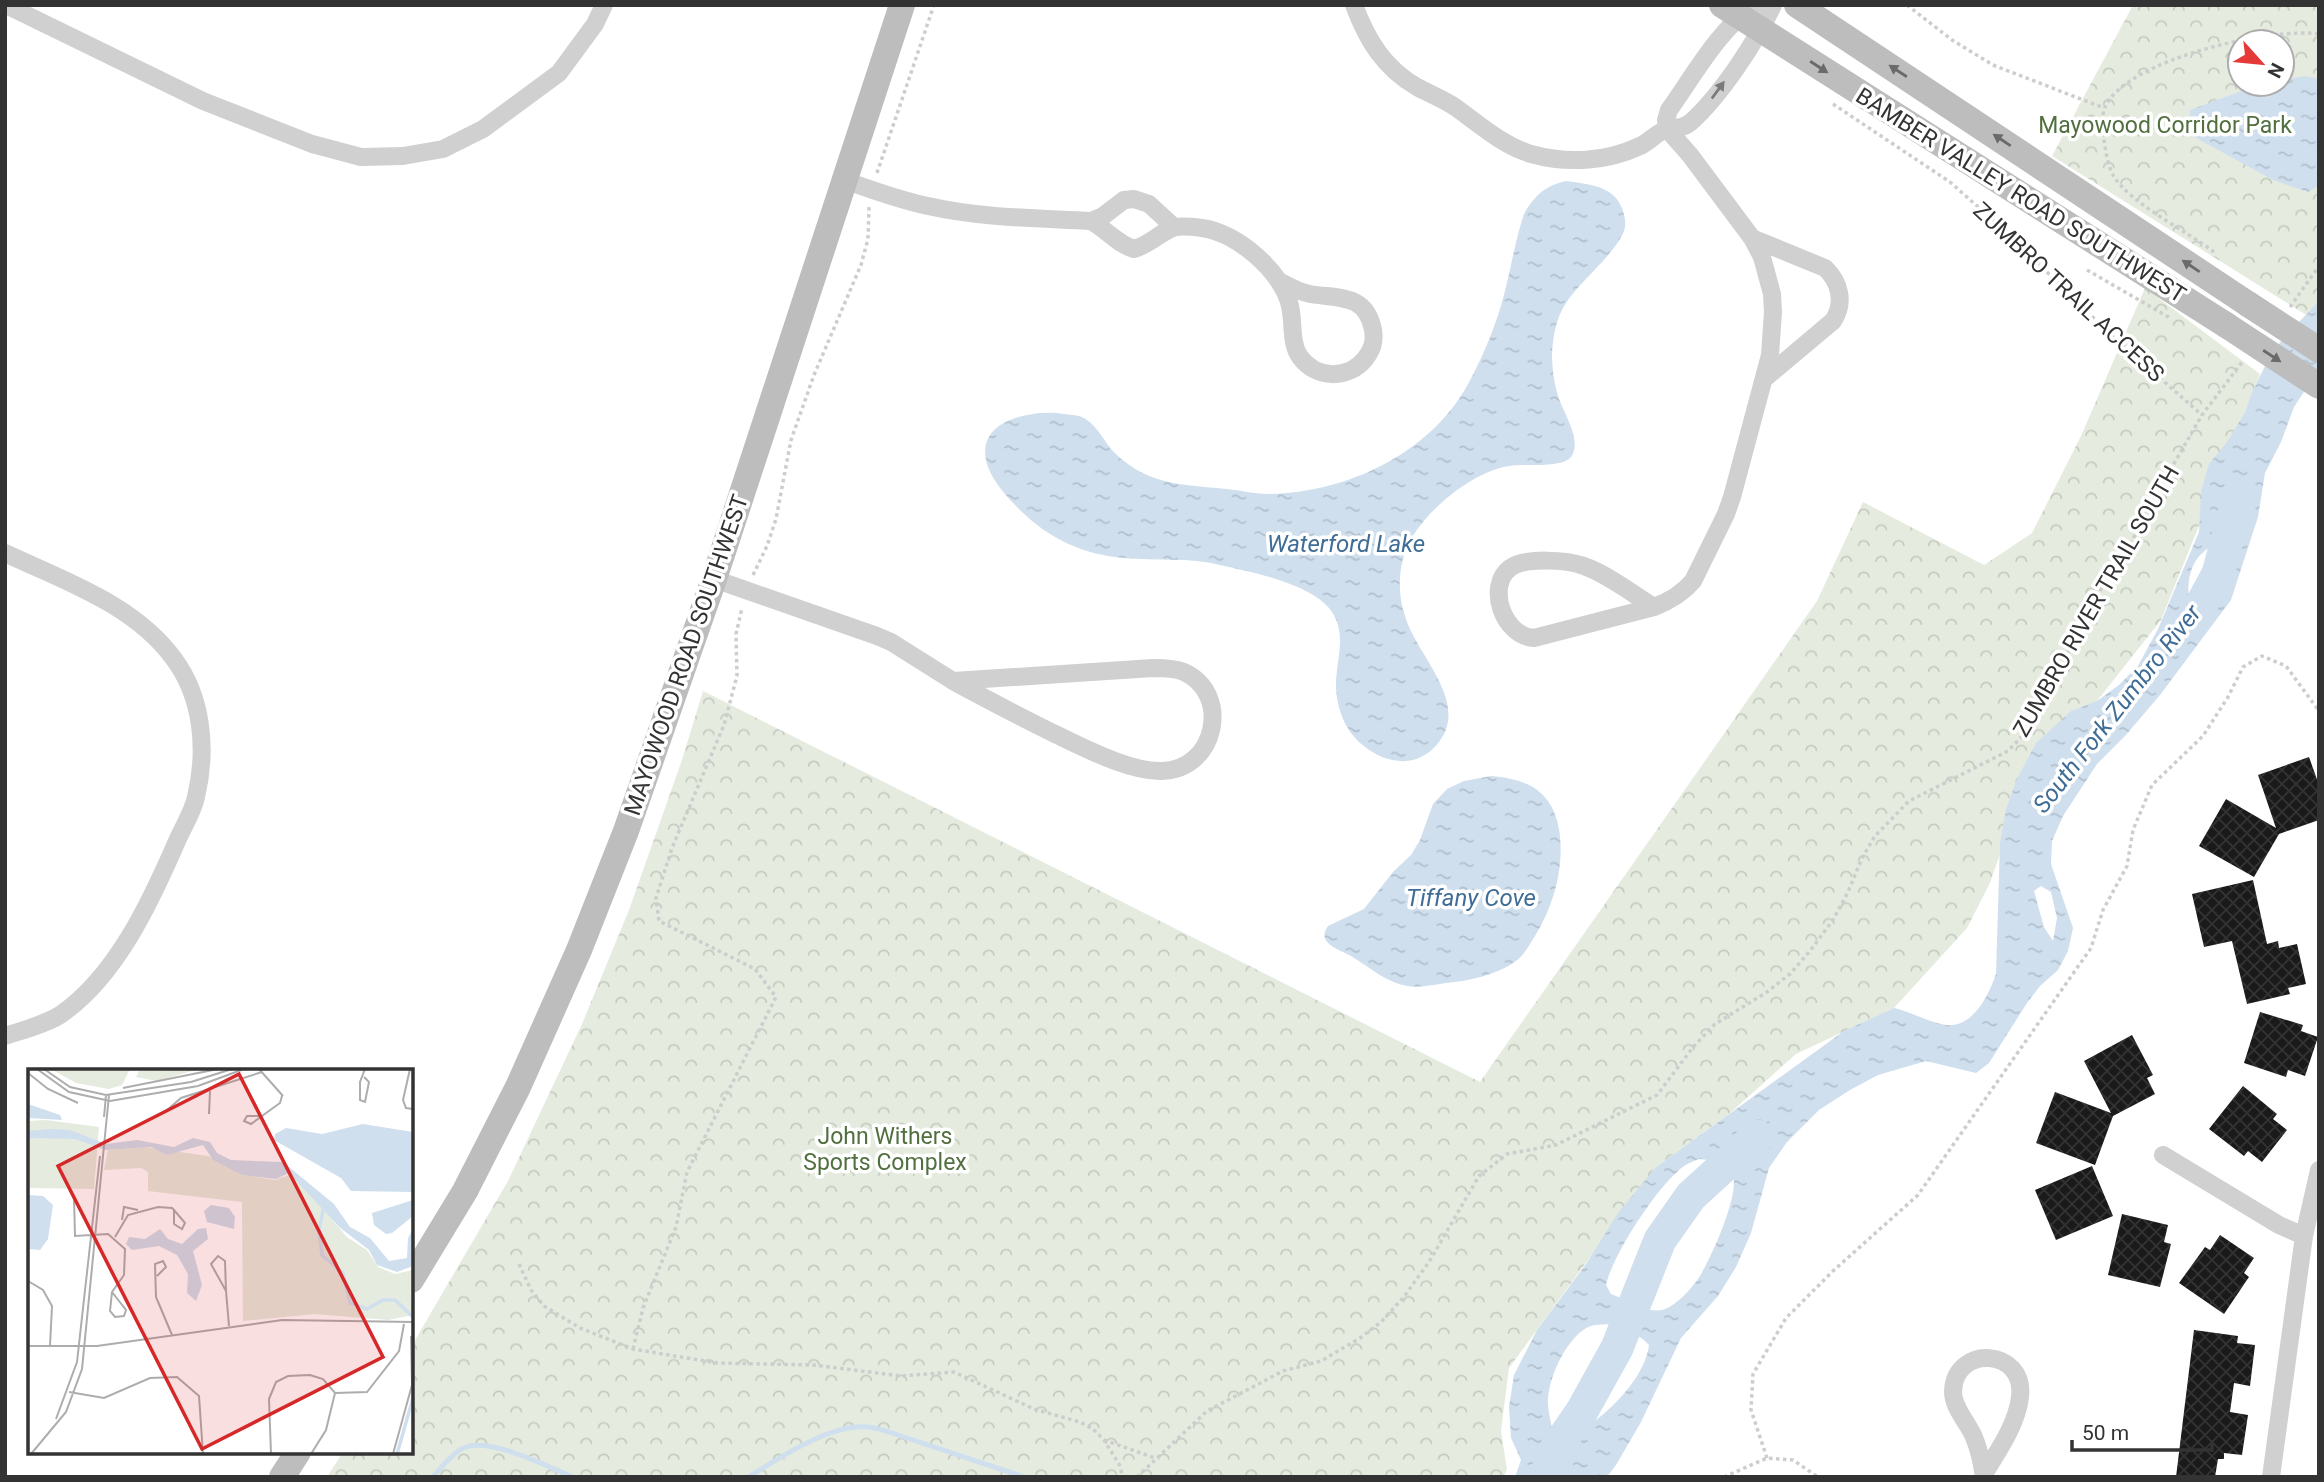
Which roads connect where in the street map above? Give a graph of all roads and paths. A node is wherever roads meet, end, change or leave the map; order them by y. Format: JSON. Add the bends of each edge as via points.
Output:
{"nodes":[{"id":1,"x":6,"y":5,"type":"edge"},
{"id":2,"x":604,"y":5,"type":"edge"},
{"id":3,"x":902,"y":5,"type":"edge"},
{"id":4,"x":934,"y":5,"type":"edge"},
{"id":5,"x":1354,"y":5,"type":"edge"},
{"id":6,"x":1773,"y":5,"type":"edge"},
{"id":7,"x":1797,"y":5,"type":"edge"},
{"id":8,"x":1907,"y":5,"type":"edge"},
{"id":9,"x":1744,"y":14,"type":"edge"},
{"id":10,"x":2319,"y":34,"type":"edge"},
{"id":11,"x":1832,"y":103,"type":"dead end"},
{"id":12,"x":2104,"y":108,"type":"junction"},
{"id":13,"x":1667,"y":130,"type":"junction"},
{"id":14,"x":844,"y":180,"type":"junction"},
{"id":15,"x":872,"y":190,"type":"junction"},
{"id":16,"x":1091,"y":221,"type":"junction"},
{"id":17,"x":1174,"y":227,"type":"junction"},
{"id":18,"x":1752,"y":238,"type":"junction"},
{"id":19,"x":2220,"y":257,"type":"dead end"},
{"id":20,"x":1281,"y":282,"type":"junction"},
{"id":21,"x":2319,"y":350,"type":"edge"},
{"id":22,"x":1765,"y":379,"type":"junction"},
{"id":23,"x":2319,"y":386,"type":"edge"},
{"id":24,"x":2202,"y":415,"type":"joint"},
{"id":25,"x":5,"y":553,"type":"edge"},
{"id":26,"x":714,"y":579,"type":"junction"},
{"id":27,"x":746,"y":590,"type":"junction"},
{"id":28,"x":1654,"y":607,"type":"junction"},
{"id":29,"x":953,"y":681,"type":"junction"},
{"id":30,"x":2319,"y":711,"type":"edge"},
{"id":31,"x":5,"y":1036,"type":"edge"},
{"id":32,"x":2162,"y":1155,"type":"dead end"},
{"id":33,"x":2319,"y":1170,"type":"edge"},
{"id":34,"x":2304,"y":1236,"type":"junction"},
{"id":35,"x":519,"y":1264,"type":"dead end"},
{"id":36,"x":413,"y":1277,"type":"edge"},
{"id":37,"x":633,"y":1349,"type":"junction"},
{"id":38,"x":1104,"y":1440,"type":"junction"},
{"id":39,"x":297,"y":1454,"type":"edge"},
{"id":40,"x":1154,"y":1458,"type":"junction"},
{"id":41,"x":1767,"y":1458,"type":"junction"},
{"id":42,"x":1984,"y":1476,"type":"edge"},
{"id":43,"x":282,"y":1477,"type":"edge"},
{"id":44,"x":1123,"y":1477,"type":"edge"},
{"id":45,"x":1137,"y":1477,"type":"edge"},
{"id":46,"x":1724,"y":1477,"type":"edge"},
{"id":47,"x":1818,"y":1477,"type":"edge"},
{"id":48,"x":2271,"y":1477,"type":"edge"}],
"edges":[{"from":1,"to":2,"type":"street","via":[[203,102],[312,144],[361,157],[443,149],[483,129],[559,73]]},
{"from":3,"to":14,"type":"street","name":"MAYOWOOD ROAD SOUTHWEST"},
{"from":4,"to":15,"type":"path"},
{"from":5,"to":13,"type":"street","via":[[1369,40],[1392,69],[1522,150],[1562,160],[1608,157],[1645,144]]},
{"from":6,"to":9,"type":"street"},
{"from":21,"to":7,"type":"street","name":"BAMBER VALLEY ROAD SOUTHWEST","one_way":true,"bridge":true},
{"from":8,"to":12,"type":"path","via":[[1993,65]]},
{"from":9,"to":13,"type":"street","via":[[1669,110]]},
{"from":13,"to":9,"type":"street","one_way":true,"via":[[1690,123],[1710,101]]},
{"from":9,"to":23,"type":"street","name":"BAMBER VALLEY ROAD SOUTHWEST","one_way":true,"bridge":true},
{"from":10,"to":12,"type":"path","via":[[2300,32],[2244,40],[2169,60],[2128,82]]},
{"from":11,"to":24,"type":"path","name":"ZUMBRO TRAIL ACCESS","via":[[1950,182]]},
{"from":12,"to":19,"type":"path","via":[[2103,133],[2112,174],[2138,201]]},
{"from":13,"to":18,"type":"street"},
{"from":14,"to":15,"type":"street"},
{"from":14,"to":26,"type":"street","name":"MAYOWOOD ROAD SOUTHWEST"},
{"from":15,"to":16,"type":"street","via":[[952,211]]},
{"from":15,"to":27,"type":"path","via":[[861,265],[814,375],[791,440],[776,519]]},
{"from":16,"to":17,"type":"street","via":[[1134,249]]},
{"from":16,"to":17,"type":"street","via":[[1124,200],[1134,199],[1149,204]]},
{"from":17,"to":20,"type":"street","via":[[1225,234]]},
{"from":18,"to":22,"type":"street","via":[[1772,294]]},
{"from":18,"to":22,"type":"street","via":[[1825,268],[1838,285],[1838,313],[1833,321]]},
{"from":20,"to":20,"type":"street","via":[[1289,301],[1294,343],[1306,364],[1326,374],[1358,367],[1374,342],[1371,322],[1360,306],[1342,296],[1307,293]]},
{"from":22,"to":28,"type":"street","via":[[1727,514],[1686,590]]},
{"from":24,"to":40,"type":"path","name":"ZUMBRO RIVER TRAIL SOUTH","via":[[2123,558],[2083,619],[2027,731],[2008,751],[1909,801],[1875,836],[1833,920],[1790,974],[1715,1024],[1657,1095],[1556,1145],[1507,1154],[1479,1176],[1403,1298],[1360,1338],[1321,1361],[1283,1371],[1207,1411]]},
{"from":25,"to":31,"type":"street","via":[[104,599],[144,627],[175,660],[197,703],[202,746],[196,798],[161,878],[124,945],[100,979],[59,1015]]},
{"from":26,"to":27,"type":"street"},
{"from":26,"to":36,"type":"street","name":"MAYOWOOD ROAD SOUTHWEST","via":[[579,950],[512,1099],[465,1191]]},
{"from":27,"to":29,"type":"street","via":[[891,642]]},
{"from":27,"to":37,"type":"path","via":[[736,634],[737,676],[724,725],[656,898],[659,921],[755,969],[776,998],[687,1172],[676,1227],[643,1308]]},
{"from":28,"to":28,"type":"street","via":[[1525,638],[1507,622],[1499,584],[1509,568],[1518,564],[1562,562],[1585,566]]},
{"from":29,"to":29,"type":"street","via":[[1086,749],[1150,771],[1175,770],[1194,760],[1212,730],[1205,692],[1181,671],[1153,668]]},
{"from":30,"to":41,"type":"path","via":[[2286,666],[2262,656],[2244,667],[2203,736],[2152,785],[2133,830],[2127,866],[2091,948],[1918,1195],[1786,1318],[1754,1374],[1751,1410]]},
{"from":32,"to":34,"type":"street"},
{"from":33,"to":34,"type":"street"},
{"from":34,"to":48,"type":"street"},
{"from":35,"to":37,"type":"path","via":[[544,1306],[580,1328]]},
{"from":37,"to":38,"type":"path","via":[[717,1363],[814,1366],[901,1376],[954,1372],[1034,1409],[1080,1422]]},
{"from":38,"to":40,"type":"path"},
{"from":38,"to":44,"type":"path"},
{"from":39,"to":43,"type":"street"},
{"from":40,"to":45,"type":"path","name":"ZUMBRO RIVER TRAIL SOUTH"},
{"from":41,"to":46,"type":"path"},
{"from":41,"to":47,"type":"path","via":[[1793,1460]]},
{"from":42,"to":42,"type":"street","via":[[2020,1398],[2015,1372],[1996,1358],[1969,1361],[1953,1388],[1979,1449]]}]}
